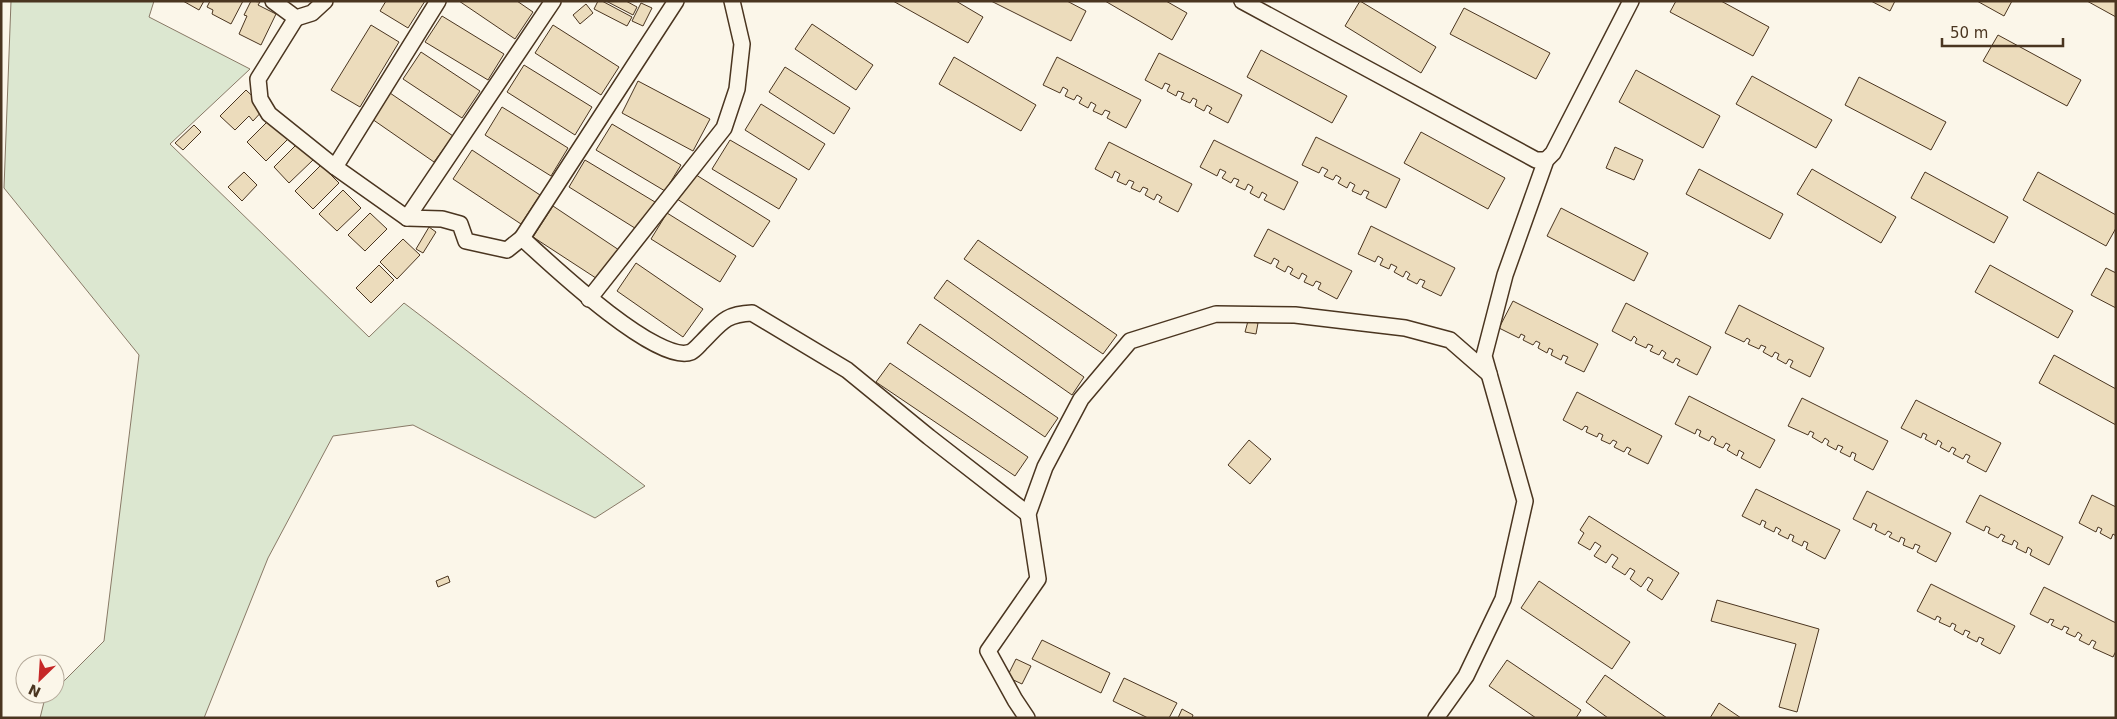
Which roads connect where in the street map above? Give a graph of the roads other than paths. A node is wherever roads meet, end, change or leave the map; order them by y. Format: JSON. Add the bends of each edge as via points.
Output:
{"nodes":[{"id":1,"x":273,"y":1,"type":"edge"},
{"id":2,"x":325,"y":1,"type":"edge"},
{"id":3,"x":438,"y":1,"type":"edge"},
{"id":4,"x":554,"y":1,"type":"edge"},
{"id":5,"x":676,"y":1,"type":"edge"},
{"id":6,"x":732,"y":1,"type":"edge"},
{"id":7,"x":1242,"y":1,"type":"edge"},
{"id":8,"x":1631,"y":1,"type":"edge"},
{"id":9,"x":296,"y":18,"type":"junction"},
{"id":10,"x":1546,"y":160,"type":"junction"},
{"id":11,"x":335,"y":167,"type":"junction"},
{"id":12,"x":407,"y":218,"type":"junction"},
{"id":13,"x":522,"y":238,"type":"junction"},
{"id":14,"x":589,"y":299,"type":"junction"},
{"id":15,"x":1490,"y":374,"type":"junction"},
{"id":16,"x":1028,"y":514,"type":"junction"},
{"id":17,"x":1027,"y":718,"type":"edge"},
{"id":18,"x":1436,"y":718,"type":"edge"}],
"edges":[{"from":1,"to":9,"type":"street"},
{"from":2,"to":9,"type":"street","via":[[312,13]]},
{"from":3,"to":11,"type":"street"},
{"from":4,"to":12,"type":"street"},
{"from":5,"to":13,"type":"street"},
{"from":6,"to":14,"type":"street","via":[[742,44],[736,89],[724,128]]},
{"from":7,"to":10,"type":"street","via":[[1536,160]]},
{"from":8,"to":10,"type":"street","via":[[1553,154]]},
{"from":9,"to":11,"type":"street","via":[[258,79],[260,99],[270,114]]},
{"from":10,"to":15,"type":"street","via":[[1505,274],[1484,356]]},
{"from":11,"to":12,"type":"street"},
{"from":12,"to":13,"type":"street","via":[[442,219],[460,224],[466,241],[507,250]]},
{"from":13,"to":14,"type":"street"},
{"from":14,"to":16,"type":"street","via":[[661,348],[676,354],[692,352],[735,313],[752,312],[847,370]]},
{"from":15,"to":16,"type":"street","via":[[1450,340],[1405,328],[1295,315],[1216,314],[1206,317],[1130,341],[1080,399],[1045,467]]},
{"from":15,"to":18,"type":"street","via":[[1525,501],[1503,600],[1466,676]]},
{"from":16,"to":17,"type":"street","via":[[1038,579],[988,651]]}]}
